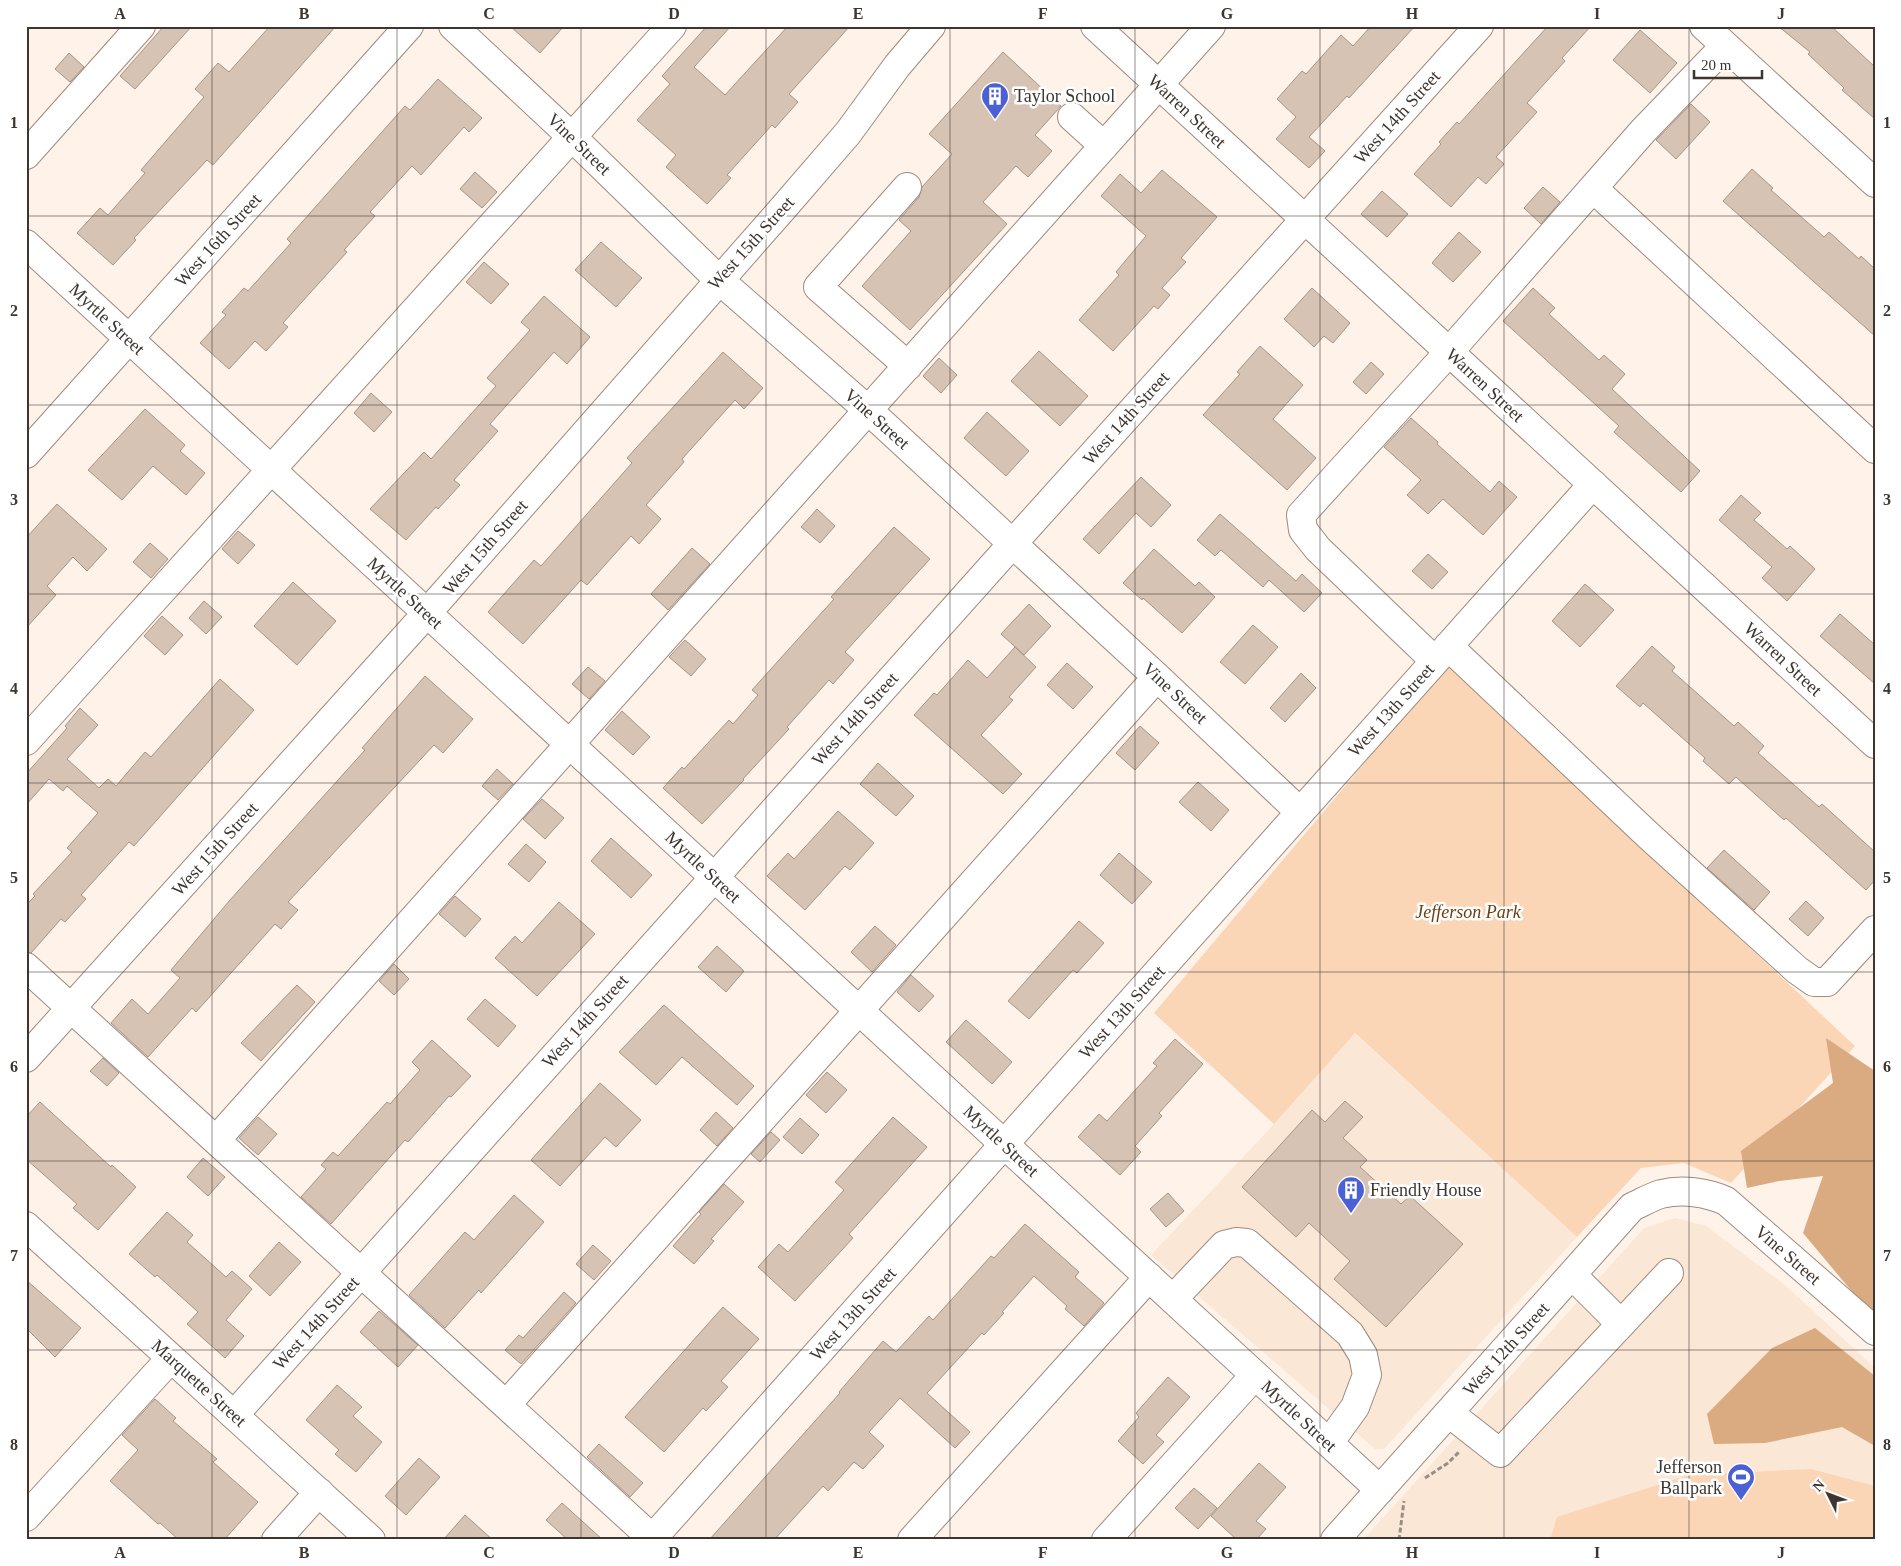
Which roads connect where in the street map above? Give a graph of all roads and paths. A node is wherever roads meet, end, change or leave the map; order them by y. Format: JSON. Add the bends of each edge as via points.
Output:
{"nodes":[{"id":1,"x":141,"y":26,"type":"edge"},
{"id":2,"x":409,"y":26,"type":"edge"},
{"id":3,"x":453,"y":26,"type":"edge"},
{"id":4,"x":672,"y":26,"type":"edge"},
{"id":5,"x":931,"y":26,"type":"edge"},
{"id":6,"x":1096,"y":26,"type":"edge"},
{"id":7,"x":1211,"y":26,"type":"edge"},
{"id":8,"x":1479,"y":26,"type":"edge"},
{"id":9,"x":1704,"y":26,"type":"edge"},
{"id":10,"x":1725,"y":46,"type":"junction"},
{"id":11,"x":1159,"y":85,"type":"junction"},
{"id":12,"x":1072,"y":117,"type":"dead end"},
{"id":13,"x":572,"y":137,"type":"junction"},
{"id":14,"x":1104,"y":146,"type":"junction"},
{"id":15,"x":26,"y":156,"type":"edge"},
{"id":16,"x":1872,"y":175,"type":"edge"},
{"id":17,"x":907,"y":187,"type":"dead end"},
{"id":18,"x":1594,"y":188,"type":"junction"},
{"id":19,"x":1304,"y":219,"type":"junction"},
{"id":20,"x":26,"y":244,"type":"edge"},
{"id":21,"x":718,"y":280,"type":"junction"},
{"id":22,"x":129,"y":339,"type":"junction"},
{"id":23,"x":1449,"y":352,"type":"junction"},
{"id":24,"x":908,"y":366,"type":"junction"},
{"id":25,"x":868,"y":410,"type":"junction"},
{"id":26,"x":1875,"y":449,"type":"edge"},
{"id":27,"x":26,"y":454,"type":"edge"},
{"id":28,"x":271,"y":470,"type":"junction"},
{"id":29,"x":1593,"y":484,"type":"junction"},
{"id":30,"x":1013,"y":543,"type":"junction"},
{"id":31,"x":427,"y":613,"type":"junction"},
{"id":32,"x":1441,"y":654,"type":"junction"},
{"id":33,"x":1157,"y":677,"type":"junction"},
{"id":34,"x":26,"y":741,"type":"edge"},
{"id":35,"x":570,"y":744,"type":"junction"},
{"id":36,"x":1875,"y":744,"type":"edge"},
{"id":37,"x":1300,"y":812,"type":"junction"},
{"id":38,"x":714,"y":877,"type":"junction"},
{"id":39,"x":1875,"y":930,"type":"edge"},
{"id":40,"x":26,"y":967,"type":"edge"},
{"id":41,"x":71,"y":1008,"type":"junction"},
{"id":42,"x":859,"y":1010,"type":"junction"},
{"id":43,"x":26,"y":1058,"type":"edge"},
{"id":44,"x":216,"y":1140,"type":"junction"},
{"id":45,"x":1004,"y":1144,"type":"junction"},
{"id":46,"x":1696,"y":1193,"type":"joint"},
{"id":47,"x":27,"y":1228,"type":"edge"},
{"id":48,"x":361,"y":1272,"type":"junction"},
{"id":49,"x":1669,"y":1273,"type":"dead end"},
{"id":50,"x":1572,"y":1275,"type":"junction"},
{"id":51,"x":1148,"y":1277,"type":"junction"},
{"id":52,"x":1173,"y":1299,"type":"junction"},
{"id":53,"x":1621,"y":1324,"type":"junction"},
{"id":54,"x":1875,"y":1331,"type":"edge"},
{"id":55,"x":172,"y":1358,"type":"junction"},
{"id":56,"x":1255,"y":1375,"type":"junction"},
{"id":57,"x":506,"y":1404,"type":"junction"},
{"id":58,"x":1449,"y":1413,"type":"junction"},
{"id":59,"x":234,"y":1414,"type":"junction"},
{"id":60,"x":1475,"y":1434,"type":"junction"},
{"id":61,"x":1330,"y":1443,"type":"junction"},
{"id":62,"x":1419,"y":1482,"type":"dead end"},
{"id":63,"x":1392,"y":1491,"type":"junction"},
{"id":64,"x":319,"y":1492,"type":"junction"},
{"id":65,"x":26,"y":1517,"type":"edge"},
{"id":66,"x":653,"y":1539,"type":"edge"},
{"id":67,"x":276,"y":1540,"type":"edge"},
{"id":68,"x":371,"y":1540,"type":"edge"},
{"id":69,"x":912,"y":1540,"type":"edge"},
{"id":70,"x":1106,"y":1540,"type":"edge"},
{"id":71,"x":1335,"y":1540,"type":"edge"},
{"id":72,"x":1399,"y":1540,"type":"edge"}],
"edges":[{"from":1,"to":15,"type":"street"},
{"from":2,"to":22,"type":"street","name":"West 16th Street"},
{"from":3,"to":13,"type":"street","name":"Vine Street"},
{"from":4,"to":13,"type":"street"},
{"from":5,"to":21,"type":"street","name":"West 15th Street","via":[[848,132]]},
{"from":6,"to":11,"type":"street","name":"Warren Street"},
{"from":7,"to":11,"type":"street"},
{"from":8,"to":19,"type":"street","name":"West 14th Street"},
{"from":9,"to":10,"type":"street"},
{"from":10,"to":16,"type":"street"},
{"from":10,"to":18,"type":"street","via":[[1643,131]]},
{"from":11,"to":14,"type":"street"},
{"from":11,"to":19,"type":"street","name":"Warren Street"},
{"from":12,"to":14,"type":"street"},
{"from":13,"to":21,"type":"street","name":"Vine Street"},
{"from":13,"to":28,"type":"street"},
{"from":14,"to":24,"type":"street"},
{"from":17,"to":24,"type":"street","via":[[818,286]]},
{"from":18,"to":23,"type":"street"},
{"from":18,"to":26,"type":"street"},
{"from":19,"to":23,"type":"street","name":"Warren Street"},
{"from":19,"to":30,"type":"street","name":"West 14th Street"},
{"from":20,"to":22,"type":"street","name":"Myrtle Street"},
{"from":21,"to":25,"type":"street","name":"Vine Street"},
{"from":21,"to":31,"type":"street","name":"West 15th Street"},
{"from":22,"to":27,"type":"street","name":"West 16th Street"},
{"from":22,"to":28,"type":"street","name":"Myrtle Street"},
{"from":23,"to":29,"type":"street","name":"Warren Street"},
{"from":23,"to":32,"type":"street","via":[[1302,515],[1303,530],[1318,550]]},
{"from":24,"to":25,"type":"street"},
{"from":25,"to":30,"type":"street","name":"Vine Street"},
{"from":25,"to":35,"type":"street"},
{"from":28,"to":31,"type":"street","name":"Myrtle Street"},
{"from":28,"to":34,"type":"street"},
{"from":29,"to":32,"type":"street","name":"West 13th Street"},
{"from":29,"to":36,"type":"street","name":"Warren Street"},
{"from":30,"to":33,"type":"street","name":"Vine Street"},
{"from":30,"to":38,"type":"street","name":"West 14th Street"},
{"from":31,"to":35,"type":"street","name":"Myrtle Street"},
{"from":31,"to":41,"type":"street","name":"West 15th Street"},
{"from":32,"to":37,"type":"street","name":"West 13th Street"},
{"from":32,"to":39,"type":"street","via":[[1814,982],[1827,982]]},
{"from":33,"to":37,"type":"street","name":"Vine Street"},
{"from":33,"to":42,"type":"street"},
{"from":35,"to":38,"type":"street","name":"Myrtle Street"},
{"from":35,"to":44,"type":"street"},
{"from":37,"to":45,"type":"street","name":"West 13th Street"},
{"from":38,"to":42,"type":"street","name":"Myrtle Street"},
{"from":38,"to":48,"type":"street","name":"West 14th Street"},
{"from":40,"to":41,"type":"street"},
{"from":41,"to":43,"type":"street","name":"West 15th Street"},
{"from":41,"to":44,"type":"street"},
{"from":42,"to":45,"type":"street","name":"Myrtle Street"},
{"from":42,"to":57,"type":"street"},
{"from":44,"to":48,"type":"street"},
{"from":45,"to":51,"type":"street","name":"Myrtle Street"},
{"from":45,"to":66,"type":"street","name":"West 13th Street"},
{"from":46,"to":50,"type":"street","name":"West 12th Street","via":[[1660,1194],[1632,1207]]},
{"from":46,"to":54,"type":"street","name":"Vine Street","via":[[1710,1194],[1726,1201]]},
{"from":47,"to":55,"type":"street","name":"Marquette Street"},
{"from":48,"to":57,"type":"street"},
{"from":48,"to":59,"type":"street","name":"West 14th Street"},
{"from":49,"to":53,"type":"street"},
{"from":50,"to":53,"type":"street"},
{"from":50,"to":58,"type":"street","name":"West 12th Street"},
{"from":51,"to":52,"type":"street","name":"Myrtle Street"},
{"from":51,"to":69,"type":"street"},
{"from":52,"to":56,"type":"street","name":"Myrtle Street"},
{"from":52,"to":61,"type":"street","via":[[1224,1245],[1247,1243],[1350,1334],[1364,1355],[1367,1375],[1355,1408]]},
{"from":53,"to":60,"type":"street","via":[[1500,1453]]},
{"from":55,"to":59,"type":"street","name":"Marquette Street"},
{"from":55,"to":65,"type":"street"},
{"from":56,"to":61,"type":"street","name":"Myrtle Street"},
{"from":56,"to":70,"type":"street"},
{"from":57,"to":66,"type":"street"},
{"from":58,"to":60,"type":"street"},
{"from":58,"to":63,"type":"street","name":"West 12th Street"},
{"from":59,"to":64,"type":"street","name":"Marquette Street"},
{"from":60,"to":62,"type":"path","via":[[1448,1463]]},
{"from":61,"to":63,"type":"street","name":"Myrtle Street"},
{"from":63,"to":71,"type":"street","name":"West 12th Street"},
{"from":63,"to":72,"type":"path"},
{"from":64,"to":67,"type":"street"},
{"from":64,"to":68,"type":"street","name":"Marquette Street"}]}
